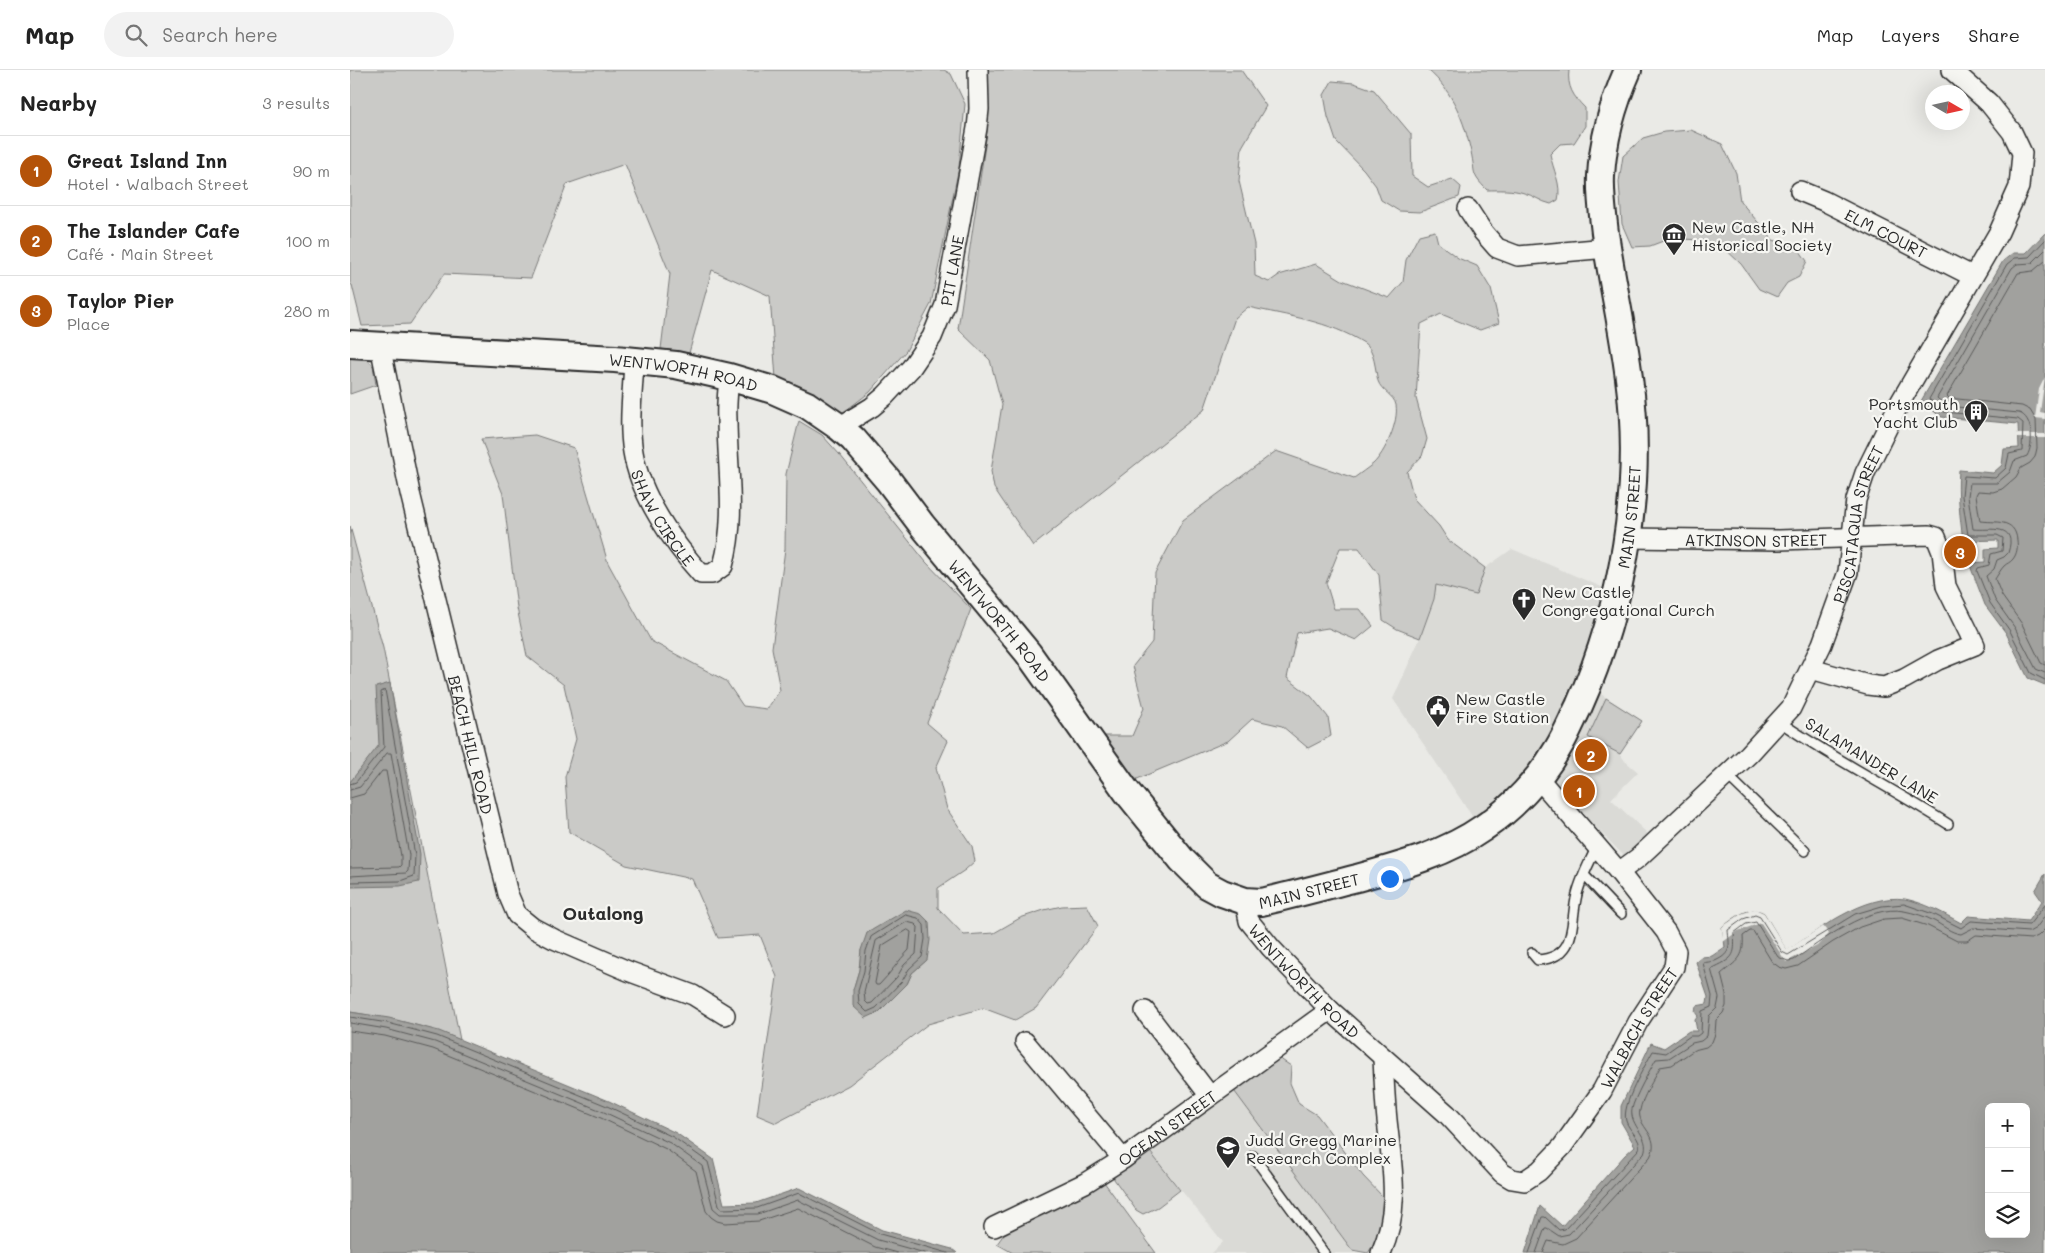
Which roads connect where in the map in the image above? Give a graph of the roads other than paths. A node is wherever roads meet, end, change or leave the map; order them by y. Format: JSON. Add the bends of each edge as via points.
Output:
{"nodes":[{"id":1,"x":978,"y":70,"type":"edge"},
{"id":2,"x":1628,"y":70,"type":"edge"},
{"id":3,"x":1952,"y":70,"type":"edge"},
{"id":4,"x":1800,"y":191,"type":"dead end"},
{"id":5,"x":1468,"y":209,"type":"dead end"},
{"id":6,"x":1607,"y":248,"type":"junction"},
{"id":7,"x":1972,"y":276,"type":"junction"},
{"id":8,"x":350,"y":344,"type":"edge"},
{"id":9,"x":380,"y":346,"type":"junction"},
{"id":10,"x":634,"y":360,"type":"junction"},
{"id":11,"x":729,"y":377,"type":"junction"},
{"id":12,"x":839,"y":426,"type":"junction"},
{"id":13,"x":1627,"y":538,"type":"junction"},
{"id":14,"x":1852,"y":538,"type":"junction"},
{"id":15,"x":1811,"y":669,"type":"junction"},
{"id":16,"x":1780,"y":722,"type":"junction"},
{"id":17,"x":1726,"y":774,"type":"junction"},
{"id":18,"x":1538,"y":778,"type":"junction"},
{"id":19,"x":1948,"y":824,"type":"dead end"},
{"id":20,"x":1596,"y":848,"type":"junction"},
{"id":21,"x":1805,"y":851,"type":"dead end"},
{"id":22,"x":1618,"y":872,"type":"junction"},
{"id":23,"x":1584,"y":875,"type":"junction"},
{"id":24,"x":1245,"y":901,"type":"junction"},
{"id":25,"x":1621,"y":914,"type":"dead end"},
{"id":26,"x":1532,"y":953,"type":"dead end"},
{"id":27,"x":1330,"y":1010,"type":"junction"},
{"id":28,"x":1145,"y":1011,"type":"dead end"},
{"id":29,"x":725,"y":1015,"type":"dead end"},
{"id":30,"x":1026,"y":1042,"type":"dead end"},
{"id":31,"x":1383,"y":1058,"type":"junction"},
{"id":32,"x":1210,"y":1096,"type":"junction"},
{"id":33,"x":1253,"y":1156,"type":"dead end"},
{"id":34,"x":1123,"y":1159,"type":"junction"},
{"id":35,"x":1502,"y":1173,"type":"joint"},
{"id":36,"x":994,"y":1227,"type":"dead end"},
{"id":37,"x":1324,"y":1253,"type":"edge"},
{"id":38,"x":1381,"y":1253,"type":"edge"}],
"edges":[{"from":1,"to":12,"type":"street","name":"PIT LANE","via":[[977,128],[942,313],[932,337],[899,382],[872,407]]},
{"from":2,"to":6,"type":"main road","name":"MAIN STREET","via":[[1613,106],[1600,178]]},
{"from":3,"to":7,"type":"street","name":"PISCATAQUA STREET","via":[[1993,108],[2012,132],[2022,153],[2019,187],[1999,232]]},
{"from":4,"to":7,"type":"street","name":"ELM COURT","via":[[1824,200]]},
{"from":5,"to":6,"type":"street","via":[[1498,248],[1518,256]]},
{"from":6,"to":13,"type":"main road","name":"MAIN STREET","via":[[1634,415],[1634,460]]},
{"from":7,"to":14,"type":"street","name":"PISCATAQUA STREET","via":[[1898,406],[1865,473],[1856,500]]},
{"from":8,"to":9,"type":"main road","name":"WENTWORTH ROAD"},
{"from":9,"to":10,"type":"main road","name":"WENTWORTH ROAD"},
{"from":9,"to":29,"type":"street","name":"BEACH HILL ROAD","via":[[416,517],[508,894],[517,915],[554,939],[693,995]]},
{"from":10,"to":11,"type":"main road","name":"WENTWORTH ROAD"},
{"from":10,"to":11,"type":"street","name":"SHAW CIRCLE","via":[[632,433],[638,470],[660,518],[680,550],[701,574],[712,574],[723,566],[730,533],[726,419]]},
{"from":11,"to":12,"type":"main road","name":"WENTWORTH ROAD","via":[[790,397]]},
{"from":12,"to":24,"type":"main road","name":"WENTWORTH ROAD","via":[[865,452],[1028,653],[1158,833],[1207,885]]},
{"from":13,"to":14,"type":"street","name":"ATKINSON STREET"},
{"from":13,"to":18,"type":"main road","name":"MAIN STREET","via":[[1600,654],[1558,749]]},
{"from":14,"to":15,"type":"street","name":"PISCATAQUA STREET","via":[[1848,572]]},
{"from":14,"to":15,"type":"street","name":"ATKINSON STREET","via":[[1929,535],[1936,538],[1940,544],[1946,586],[1975,645],[1884,687]]},
{"from":15,"to":16,"type":"street","name":"PISCATAQUA STREET"},
{"from":16,"to":17,"type":"street","name":"PISCATAQUA STREET"},
{"from":16,"to":19,"type":"lane","name":"SALAMANDER LANE"},
{"from":17,"to":21,"type":"lane"},
{"from":17,"to":22,"type":"street","name":"PISCATAQUA STREET","via":[[1664,835]]},
{"from":18,"to":20,"type":"street","name":"WALBACH STREET"},
{"from":18,"to":24,"type":"main road","name":"MAIN STREET","via":[[1484,828],[1437,852],[1301,893],[1261,902]]},
{"from":20,"to":22,"type":"street","name":"WALBACH STREET"},
{"from":20,"to":23,"type":"lane"},
{"from":22,"to":35,"type":"street","name":"WALBACH STREET","via":[[1666,932],[1676,951],[1674,967],[1638,1022],[1602,1091],[1562,1148],[1524,1181]]},
{"from":23,"to":25,"type":"lane"},
{"from":23,"to":26,"type":"lane","via":[[1567,946],[1548,960],[1538,960]]},
{"from":24,"to":27,"type":"street","name":"WENTWORTH ROAD","via":[[1249,920]]},
{"from":27,"to":31,"type":"street","name":"WENTWORTH ROAD"},
{"from":27,"to":32,"type":"street","name":"OCEAN STREET"},
{"from":28,"to":32,"type":"street"},
{"from":30,"to":34,"type":"street"},
{"from":31,"to":35,"type":"street","name":"WENTWORTH ROAD","via":[[1447,1114]]},
{"from":31,"to":38,"type":"street","via":[[1394,1201]]},
{"from":32,"to":34,"type":"street","name":"OCEAN STREET"},
{"from":33,"to":37,"type":"lane"},
{"from":34,"to":36,"type":"street","name":"OCEAN STREET","via":[[1085,1183]]}]}
